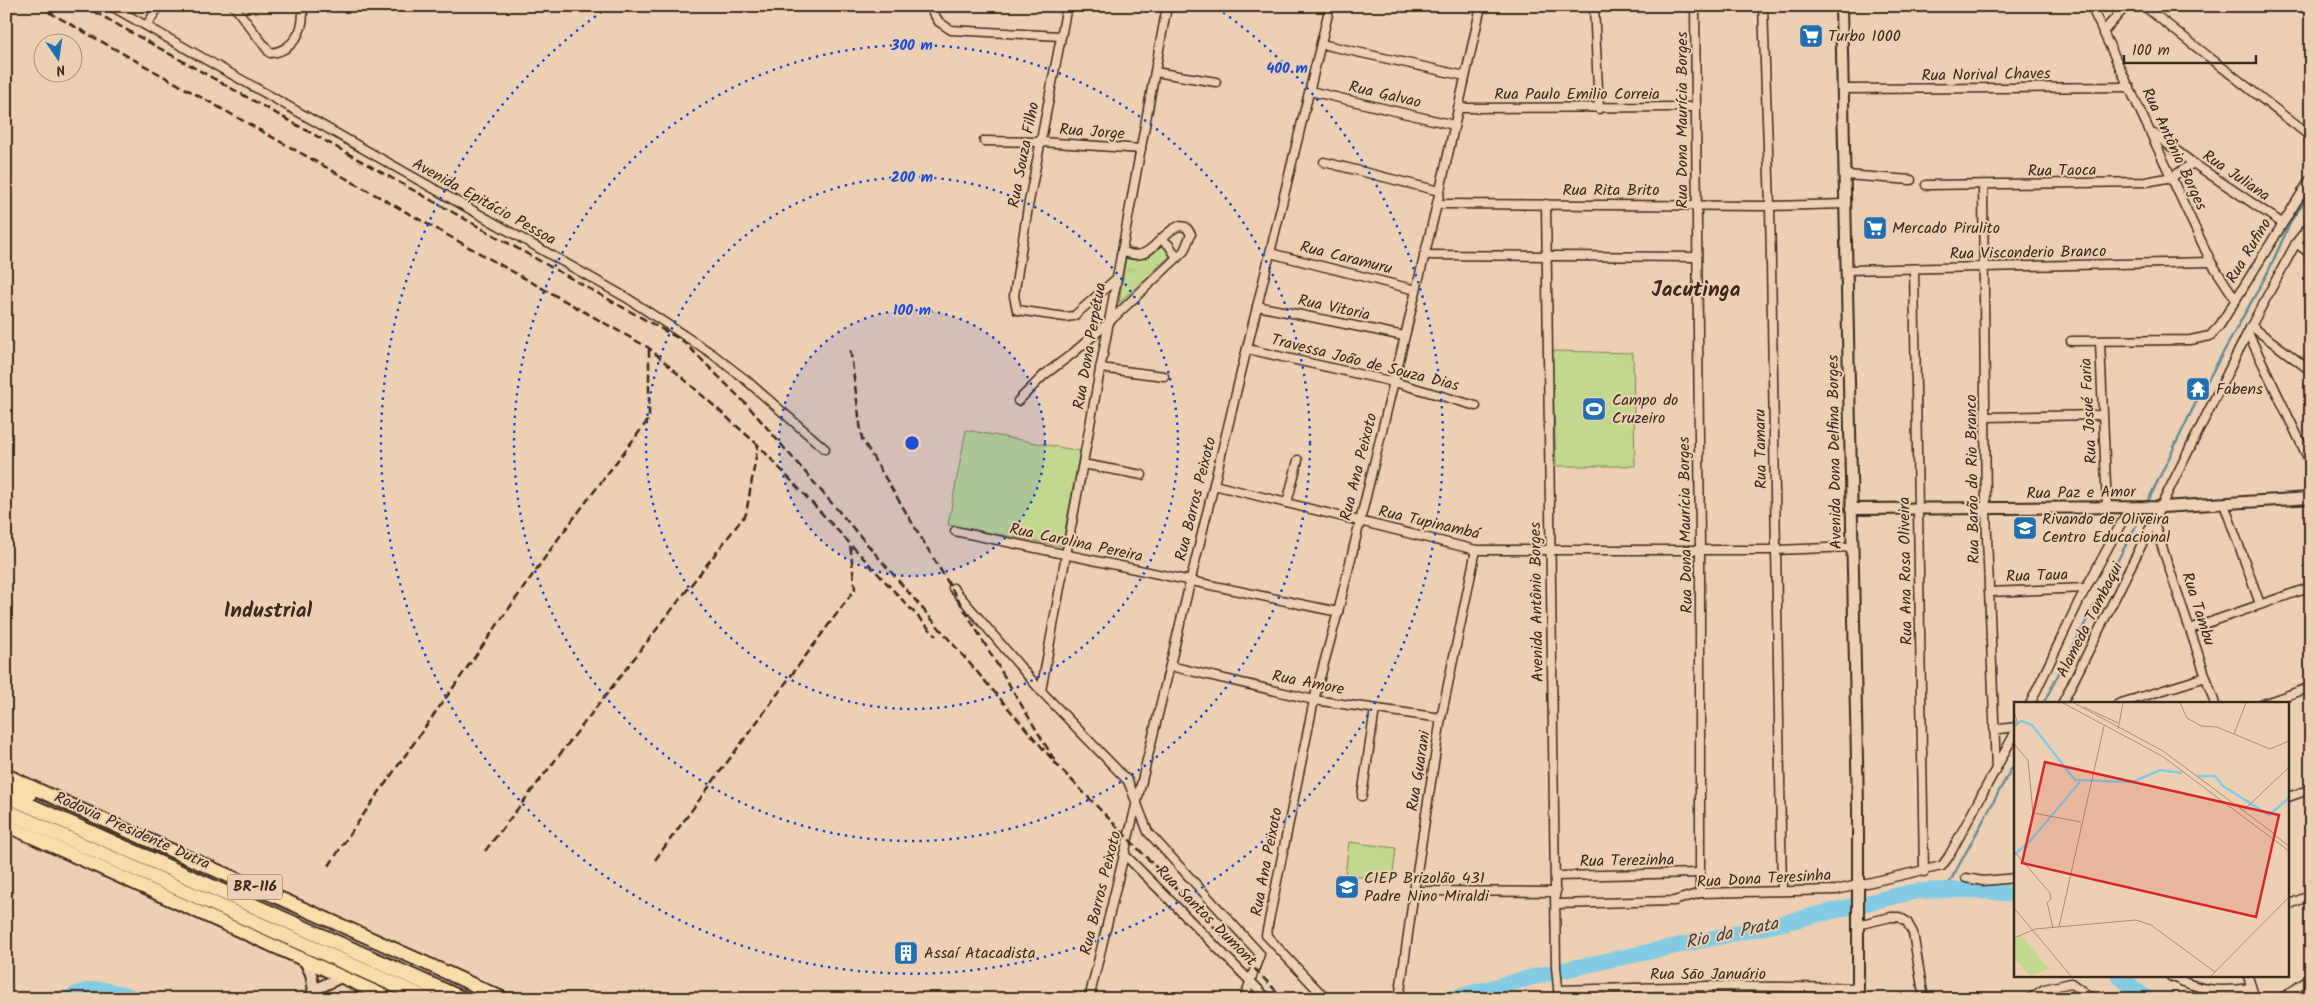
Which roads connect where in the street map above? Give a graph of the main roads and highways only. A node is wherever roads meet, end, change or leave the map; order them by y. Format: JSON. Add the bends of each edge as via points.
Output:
{"nodes":[{"id":1,"x":6,"y":775,"type":"edge"},
{"id":2,"x":6,"y":784,"type":"edge"},
{"id":3,"x":6,"y":794,"type":"edge"},
{"id":4,"x":6,"y":812,"type":"edge"},
{"id":5,"x":6,"y":825,"type":"edge"},
{"id":6,"x":146,"y":856,"type":"junction"},
{"id":7,"x":391,"y":999,"type":"edge"},
{"id":8,"x":427,"y":999,"type":"edge"},
{"id":9,"x":462,"y":999,"type":"edge"},
{"id":10,"x":504,"y":999,"type":"edge"}],
"edges":[{"from":1,"to":10,"type":"highway","number":"BR-116","via":[[137,837]]},
{"from":2,"to":6,"type":"highway","via":[[118,836]]},
{"from":3,"to":6,"type":"highway","name":"Rodovia Presidente Dutra","number":"BR-116"},
{"from":4,"to":8,"type":"highway","name":"Rodovia Presidente Dutra","number":"BR-116"},
{"from":5,"to":7,"type":"highway","number":"BR-116"},
{"from":6,"to":9,"type":"highway","name":"Rodovia Presidente Dutra","number":"BR-116"}]}
